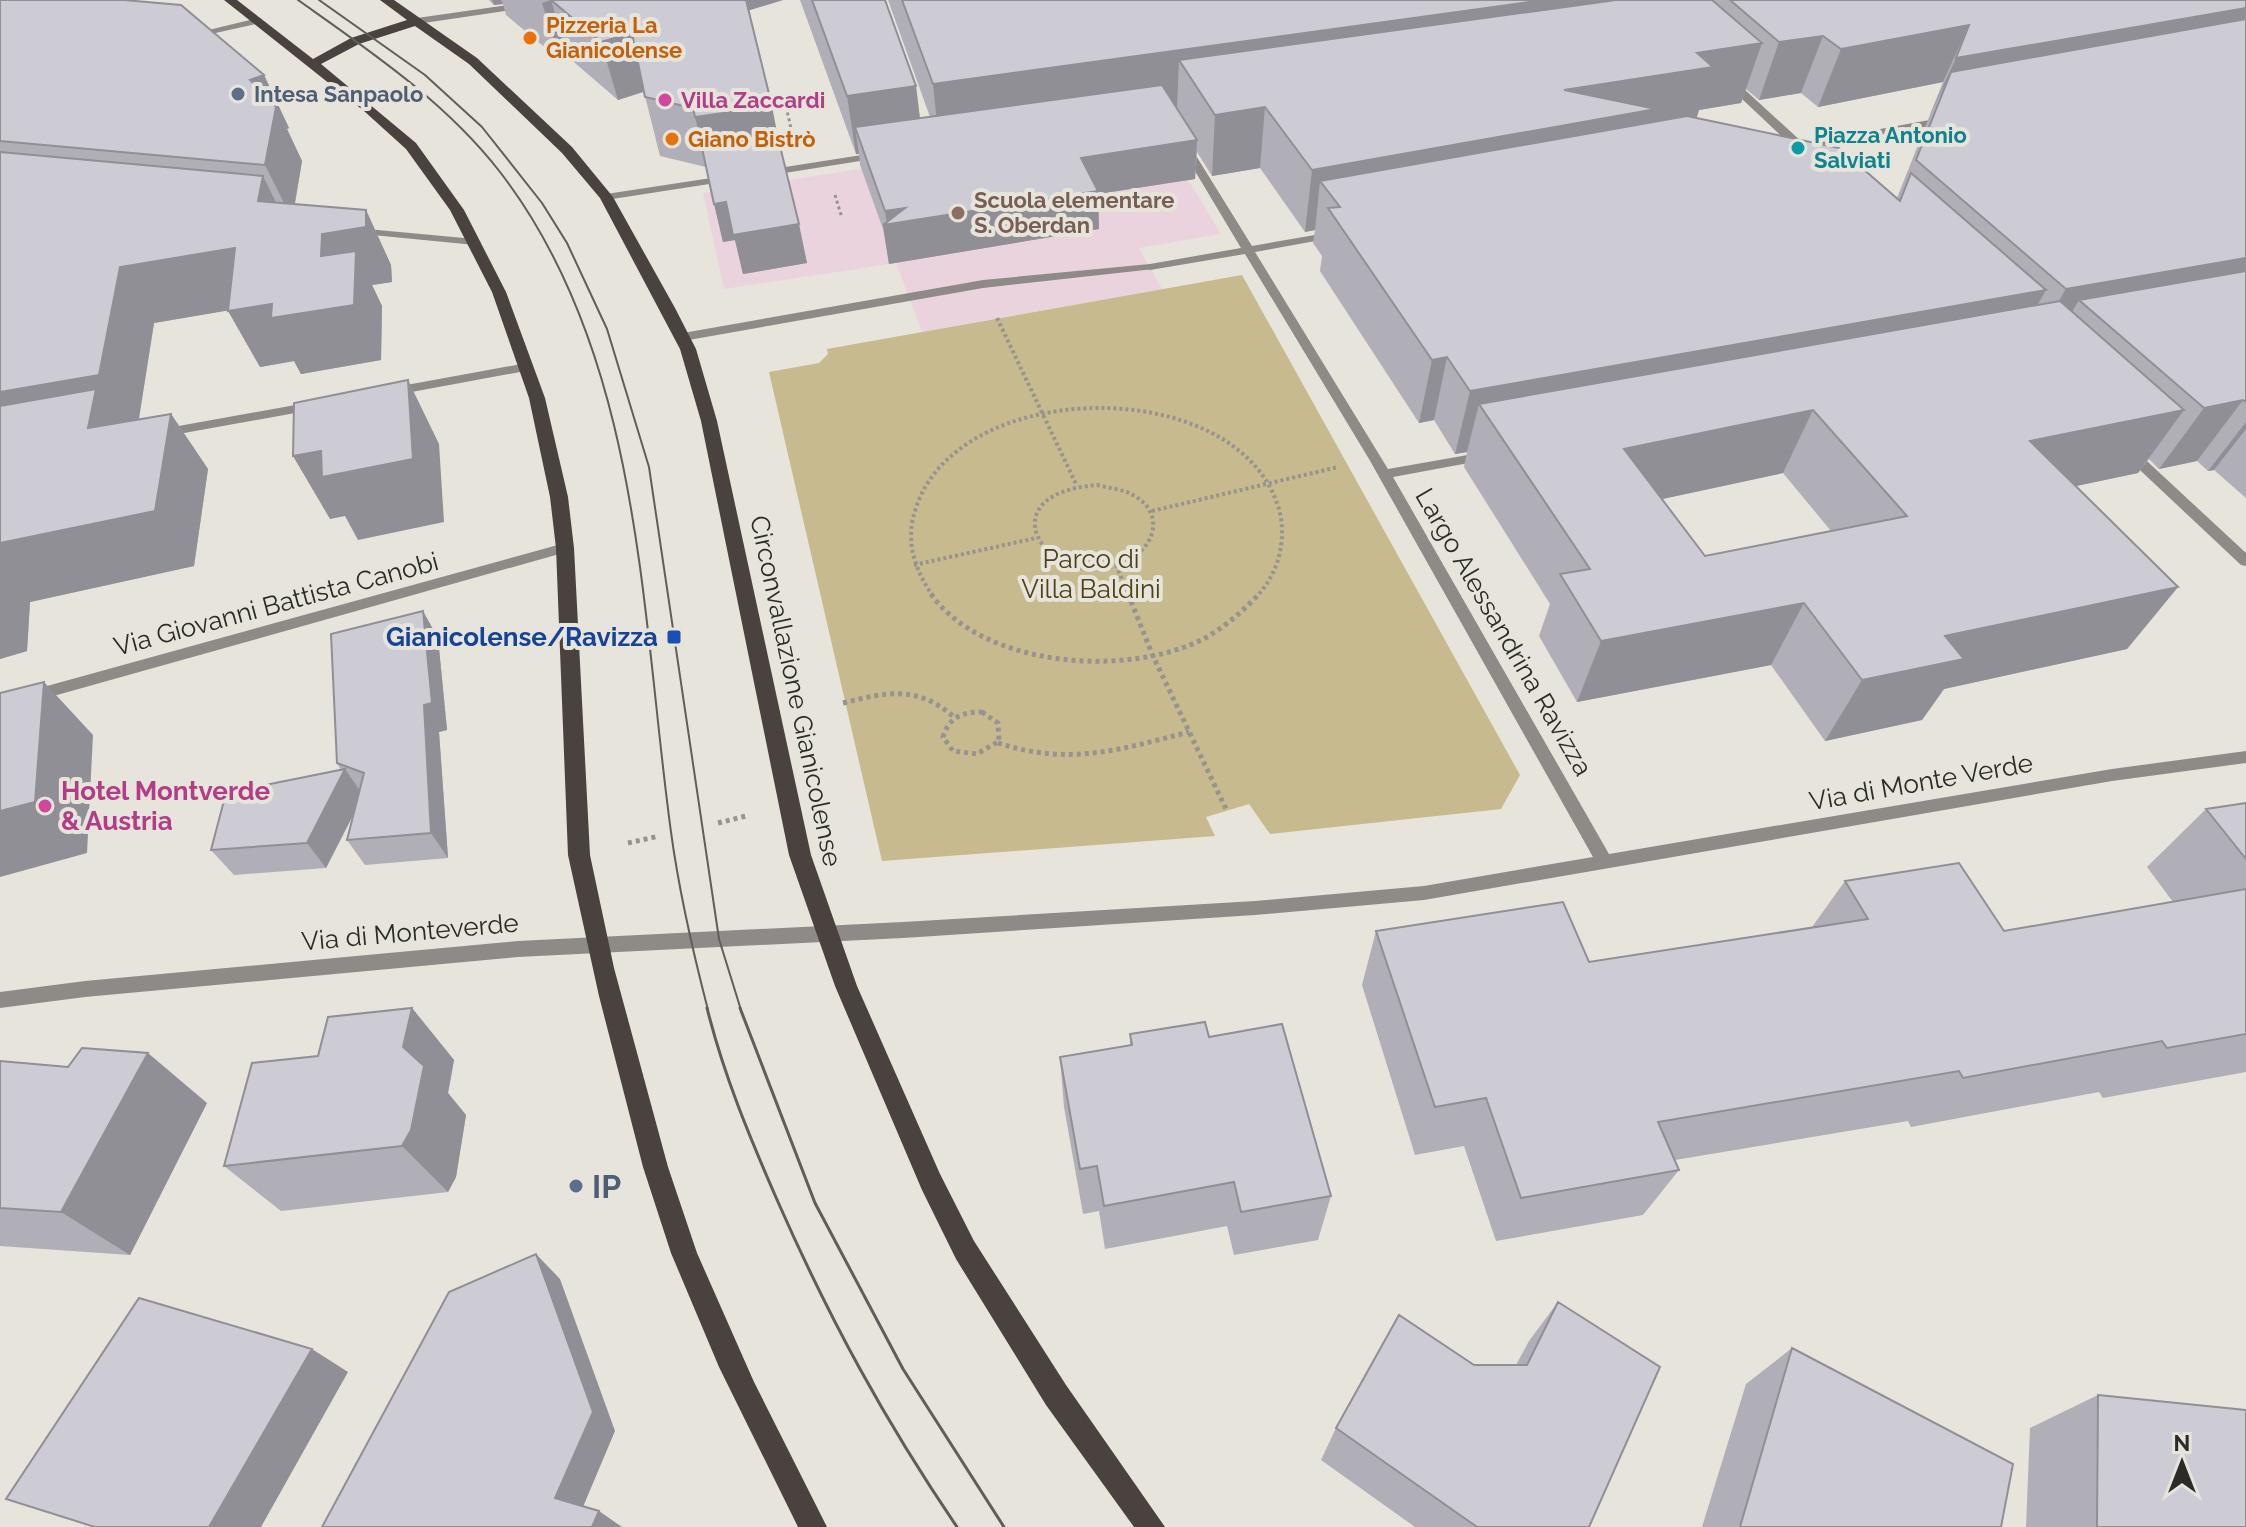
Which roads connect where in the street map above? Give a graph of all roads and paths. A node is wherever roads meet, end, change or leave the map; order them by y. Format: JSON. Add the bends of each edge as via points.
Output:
{"nodes":[{"id":1,"x":230,"y":0,"type":"edge"},
{"id":2,"x":386,"y":0,"type":"edge"},
{"id":3,"x":532,"y":5,"type":"dead end"},
{"id":4,"x":258,"y":21,"type":"junction"},
{"id":5,"x":417,"y":21,"type":"junction"},
{"id":6,"x":180,"y":36,"type":"edge"},
{"id":7,"x":312,"y":64,"type":"junction"},
{"id":8,"x":1715,"y":69,"type":"edge"},
{"id":9,"x":828,"y":101,"type":"edge"},
{"id":10,"x":1964,"y":117,"type":"edge"},
{"id":11,"x":1175,"y":129,"type":"edge"},
{"id":12,"x":794,"y":143,"type":"dead end"},
{"id":13,"x":1801,"y":147,"type":"junction"},
{"id":14,"x":1787,"y":149,"type":"edge"},
{"id":15,"x":888,"y":154,"type":"edge"},
{"id":16,"x":1812,"y":158,"type":"edge"},
{"id":17,"x":754,"y":175,"type":"edge"},
{"id":18,"x":739,"y":177,"type":"edge"},
{"id":19,"x":606,"y":197,"type":"junction"},
{"id":20,"x":346,"y":230,"type":"edge"},
{"id":21,"x":1344,"y":232,"type":"edge"},
{"id":22,"x":475,"y":242,"type":"junction"},
{"id":23,"x":1250,"y":250,"type":"junction"},
{"id":24,"x":983,"y":284,"type":"junction"},
{"id":25,"x":683,"y":337,"type":"junction"},
{"id":26,"x":527,"y":367,"type":"junction"},
{"id":27,"x":376,"y":395,"type":"edge"},
{"id":28,"x":329,"y":403,"type":"edge"},
{"id":29,"x":1043,"y":412,"type":"junction"},
{"id":30,"x":141,"y":437,"type":"edge"},
{"id":31,"x":2119,"y":443,"type":"edge"},
{"id":32,"x":1494,"y":454,"type":"edge"},
{"id":33,"x":1376,"y":459,"type":"junction"},
{"id":34,"x":1384,"y":474,"type":"junction"},
{"id":35,"x":1268,"y":482,"type":"junction"},
{"id":36,"x":1078,"y":486,"type":"junction"},
{"id":37,"x":1152,"y":511,"type":"junction"},
{"id":38,"x":1036,"y":538,"type":"junction"},
{"id":39,"x":565,"y":548,"type":"junction"},
{"id":40,"x":2246,"y":561,"type":"edge"},
{"id":41,"x":914,"y":565,"type":"junction"},
{"id":42,"x":1116,"y":565,"type":"junction"},
{"id":43,"x":1153,"y":656,"type":"junction"},
{"id":44,"x":843,"y":703,"type":"dead end"},
{"id":45,"x":0,"y":705,"type":"edge"},
{"id":46,"x":955,"y":717,"type":"junction"},
{"id":47,"x":1189,"y":732,"type":"junction"},
{"id":48,"x":998,"y":743,"type":"junction"},
{"id":49,"x":2246,"y":757,"type":"edge"},
{"id":50,"x":1227,"y":811,"type":"dead end"},
{"id":51,"x":746,"y":816,"type":"dead end"},
{"id":52,"x":718,"y":823,"type":"dead end"},
{"id":53,"x":659,"y":836,"type":"dead end"},
{"id":54,"x":628,"y":843,"type":"dead end"},
{"id":55,"x":1605,"y":862,"type":"junction"},
{"id":56,"x":826,"y":934,"type":"junction"},
{"id":57,"x":597,"y":944,"type":"junction"},
{"id":58,"x":0,"y":1000,"type":"edge"},
{"id":59,"x":813,"y":1527,"type":"edge"},
{"id":60,"x":1151,"y":1527,"type":"edge"}],
"edges":[{"from":1,"to":4,"type":"main road"},
{"from":2,"to":5,"type":"main road","name":"Circonvallazione Gianicolense"},
{"from":3,"to":5,"type":"street"},
{"from":4,"to":6,"type":"street"},
{"from":4,"to":7,"type":"main road"},
{"from":5,"to":7,"type":"main road","via":[[355,41]]},
{"from":5,"to":19,"type":"main road","name":"Circonvallazione Gianicolense","via":[[514,98]]},
{"from":7,"to":22,"type":"main road","via":[[411,146]]},
{"from":8,"to":13,"type":"street"},
{"from":9,"to":12,"type":"path","via":[[786,106]]},
{"from":10,"to":13,"type":"street"},
{"from":11,"to":23,"type":"street","name":"Largo Alessandrina Ravizza"},
{"from":13,"to":14,"type":"street"},
{"from":13,"to":16,"type":"street"},
{"from":15,"to":17,"type":"street"},
{"from":18,"to":19,"type":"street"},
{"from":19,"to":25,"type":"main road","name":"Circonvallazione Gianicolense"},
{"from":20,"to":22,"type":"street"},
{"from":21,"to":23,"type":"street"},
{"from":22,"to":26,"type":"main road"},
{"from":23,"to":24,"type":"street","via":[[1150,267]]},
{"from":23,"to":33,"type":"street","name":"Largo Alessandrina Ravizza"},
{"from":24,"to":25,"type":"street"},
{"from":24,"to":29,"type":"path"},
{"from":25,"to":56,"type":"main road","name":"Circonvallazione Gianicolense","via":[[709,421],[788,806]]},
{"from":26,"to":27,"type":"street"},
{"from":26,"to":39,"type":"main road","via":[[555,473]]},
{"from":28,"to":30,"type":"street"},
{"from":29,"to":35,"type":"path","via":[[1131,408],[1174,417],[1244,455]]},
{"from":29,"to":36,"type":"path"},
{"from":29,"to":41,"type":"path","via":[[975,438],[926,481],[913,507],[909,536]]},
{"from":31,"to":40,"type":"street"},
{"from":32,"to":34,"type":"street"},
{"from":33,"to":34,"type":"street","name":"Largo Alessandrina Ravizza"},
{"from":33,"to":35,"type":"path"},
{"from":34,"to":55,"type":"street","name":"Largo Alessandrina Ravizza"},
{"from":35,"to":37,"type":"path"},
{"from":35,"to":43,"type":"path","via":[[1282,515],[1282,550],[1268,584],[1241,614],[1201,639]]},
{"from":36,"to":37,"type":"path","via":[[1115,487],[1132,493]]},
{"from":36,"to":38,"type":"path","via":[[1044,503],[1036,516]]},
{"from":37,"to":42,"type":"path","via":[[1157,528],[1153,540],[1143,552]]},
{"from":38,"to":41,"type":"path"},
{"from":38,"to":42,"type":"path","via":[[1051,556],[1069,565]]},
{"from":39,"to":45,"type":"street","name":"Via Giovanni Battista Canobi"},
{"from":39,"to":57,"type":"main road","via":[[579,855]]},
{"from":41,"to":43,"type":"path","via":[[931,596],[951,615],[1002,646],[1075,661]]},
{"from":42,"to":43,"type":"path"},
{"from":43,"to":47,"type":"path"},
{"from":44,"to":46,"type":"path","via":[[909,693]]},
{"from":46,"to":48,"type":"path","via":[[973,711],[990,715],[1001,727]]},
{"from":46,"to":48,"type":"path","via":[[943,737],[951,750],[977,755]]},
{"from":47,"to":48,"type":"path","via":[[1061,759]]},
{"from":47,"to":50,"type":"path"},
{"from":49,"to":55,"type":"street","name":"Via di Monte Verde"},
{"from":51,"to":52,"type":"path"},
{"from":53,"to":54,"type":"path"},
{"from":55,"to":56,"type":"street","via":[[1424,893]]},
{"from":56,"to":57,"type":"street","name":"Via di Monteverde"},
{"from":56,"to":60,"type":"main road","name":"Circonvallazione Gianicolense","via":[[877,1061],[965,1250],[1056,1395]]},
{"from":57,"to":58,"type":"street","name":"Via di Monteverde"},
{"from":57,"to":59,"type":"main road","via":[[682,1250]]}]}
